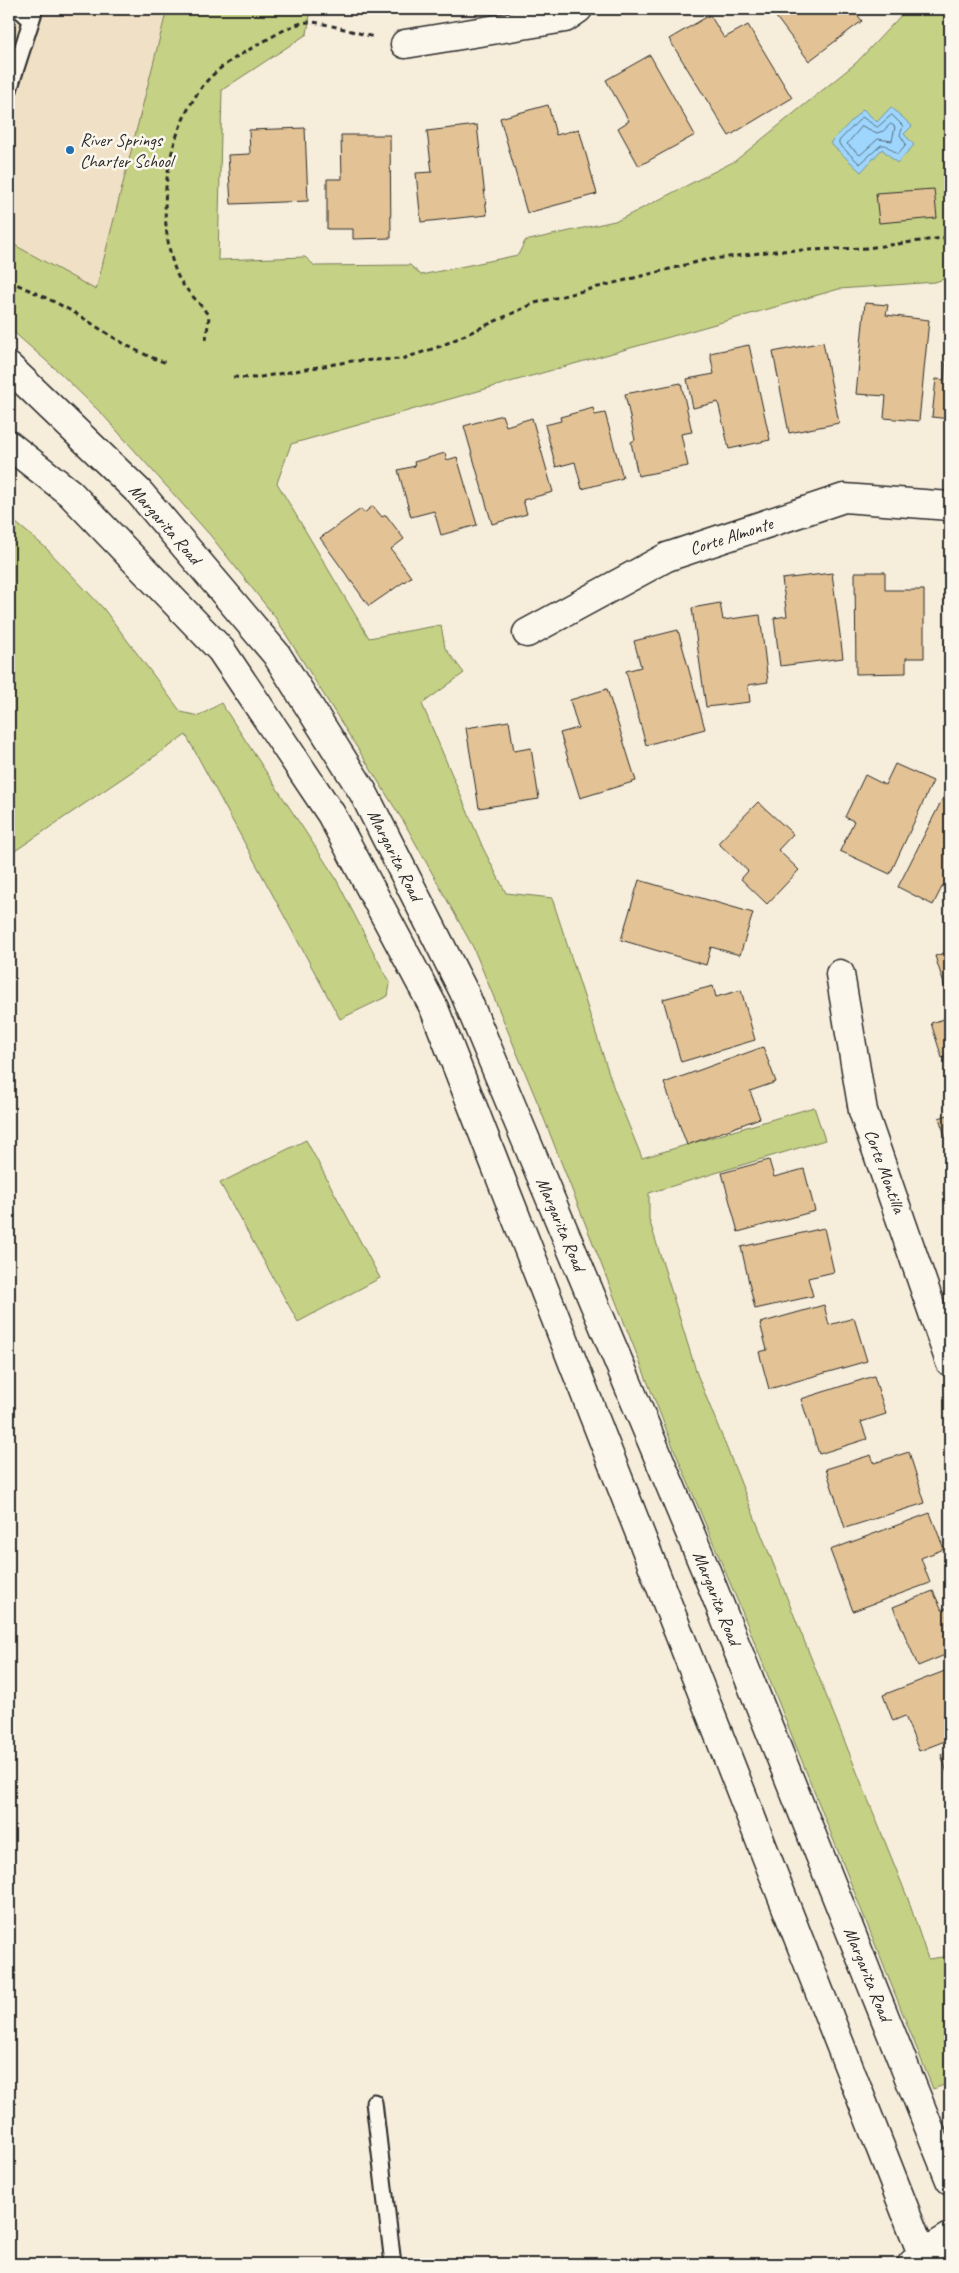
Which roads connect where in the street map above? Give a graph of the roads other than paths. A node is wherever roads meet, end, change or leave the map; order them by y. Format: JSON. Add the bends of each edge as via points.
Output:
{"nodes":[{"id":1,"x":19,"y":9,"type":"edge"},
{"id":2,"x":578,"y":9,"type":"edge"},
{"id":3,"x":33,"y":14,"type":"edge"},
{"id":4,"x":404,"y":44,"type":"road end"},
{"id":5,"x":9,"y":90,"type":"edge"},
{"id":6,"x":9,"y":367,"type":"edge"},
{"id":7,"x":9,"y":446,"type":"edge"},
{"id":8,"x":950,"y":506,"type":"edge"},
{"id":9,"x":527,"y":632,"type":"dead end"},
{"id":10,"x":840,"y":974,"type":"dead end"},
{"id":11,"x":950,"y":1362,"type":"edge"},
{"id":12,"x":374,"y":2102,"type":"dead end"},
{"id":13,"x":950,"y":2180,"type":"edge"},
{"id":14,"x":950,"y":2237,"type":"edge"},
{"id":15,"x":920,"y":2261,"type":"edge"},
{"id":16,"x":393,"y":2264,"type":"edge"}],
"edges":[{"from":1,"to":3,"type":"lane"},
{"from":2,"to":4,"type":"main road","via":[[565,18]]},
{"from":3,"to":5,"type":"lane"},
{"from":6,"to":13,"type":"main road","name":"Margarita Road","via":[[139,492],[276,654],[363,792],[464,992],[702,1562]]},
{"from":7,"to":15,"type":"main road","name":"Margarita Road","via":[[70,493],[221,650],[331,814],[434,1008]]},
{"from":8,"to":9,"type":"main road","name":"Corte Almonte","via":[[844,498],[667,557]]},
{"from":10,"to":11,"type":"main road","name":"Corte Montilla","via":[[863,1111]]},
{"from":12,"to":16,"type":"lane"},
{"from":14,"to":15,"type":"main road"}]}
